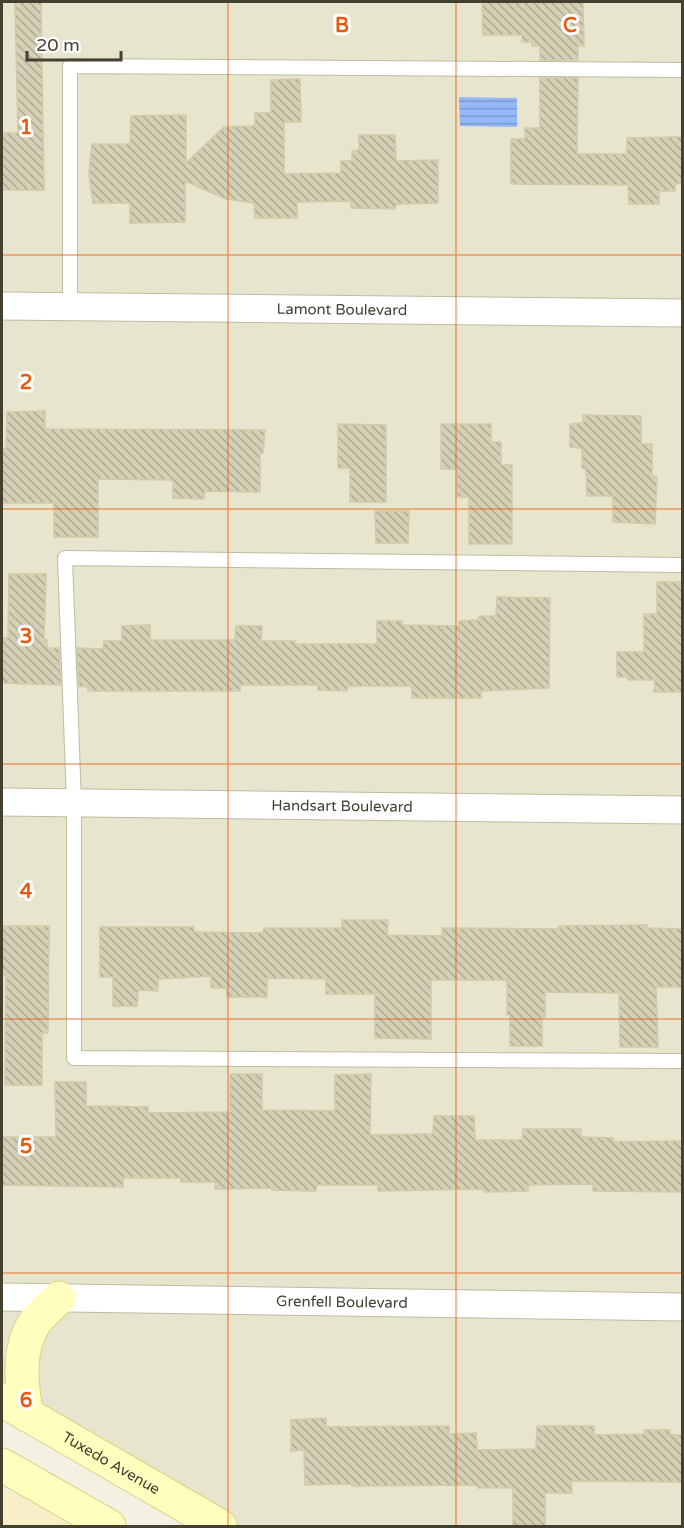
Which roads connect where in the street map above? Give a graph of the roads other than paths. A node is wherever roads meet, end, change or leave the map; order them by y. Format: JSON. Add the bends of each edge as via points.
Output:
{"nodes":[{"id":1,"x":682,"y":70,"type":"edge"},
{"id":2,"x":2,"y":306,"type":"edge"},
{"id":3,"x":70,"y":307,"type":"junction"},
{"id":4,"x":682,"y":313,"type":"edge"},
{"id":5,"x":682,"y":565,"type":"edge"},
{"id":6,"x":2,"y":802,"type":"edge"},
{"id":7,"x":74,"y":803,"type":"junction"},
{"id":8,"x":682,"y":810,"type":"edge"},
{"id":9,"x":682,"y":1060,"type":"edge"},
{"id":10,"x":2,"y":1297,"type":"edge"},
{"id":11,"x":59,"y":1298,"type":"junction"},
{"id":12,"x":682,"y":1307,"type":"edge"},
{"id":13,"x":14,"y":1408,"type":"edge"},
{"id":14,"x":9,"y":1474,"type":"edge"},
{"id":15,"x":109,"y":1527,"type":"edge"},
{"id":16,"x":220,"y":1527,"type":"edge"}],
"edges":[{"from":1,"to":3,"type":"lane","via":[[70,66]]},
{"from":2,"to":3,"type":"street","name":"Lamont Boulevard"},
{"from":3,"to":4,"type":"street","name":"Lamont Boulevard"},
{"from":5,"to":7,"type":"lane","via":[[65,558]]},
{"from":6,"to":7,"type":"street","name":"Handsart Boulevard"},
{"from":7,"to":8,"type":"street","name":"Handsart Boulevard"},
{"from":7,"to":9,"type":"lane","via":[[74,1058]]},
{"from":10,"to":11,"type":"street","name":"Grenfell Boulevard"},
{"from":11,"to":12,"type":"street","name":"Grenfell Boulevard"},
{"from":11,"to":13,"type":"main road","via":[[35,1322],[26,1343]]},
{"from":13,"to":16,"type":"main road","name":"Tuxedo Avenue"},
{"from":14,"to":15,"type":"main road"}]}
